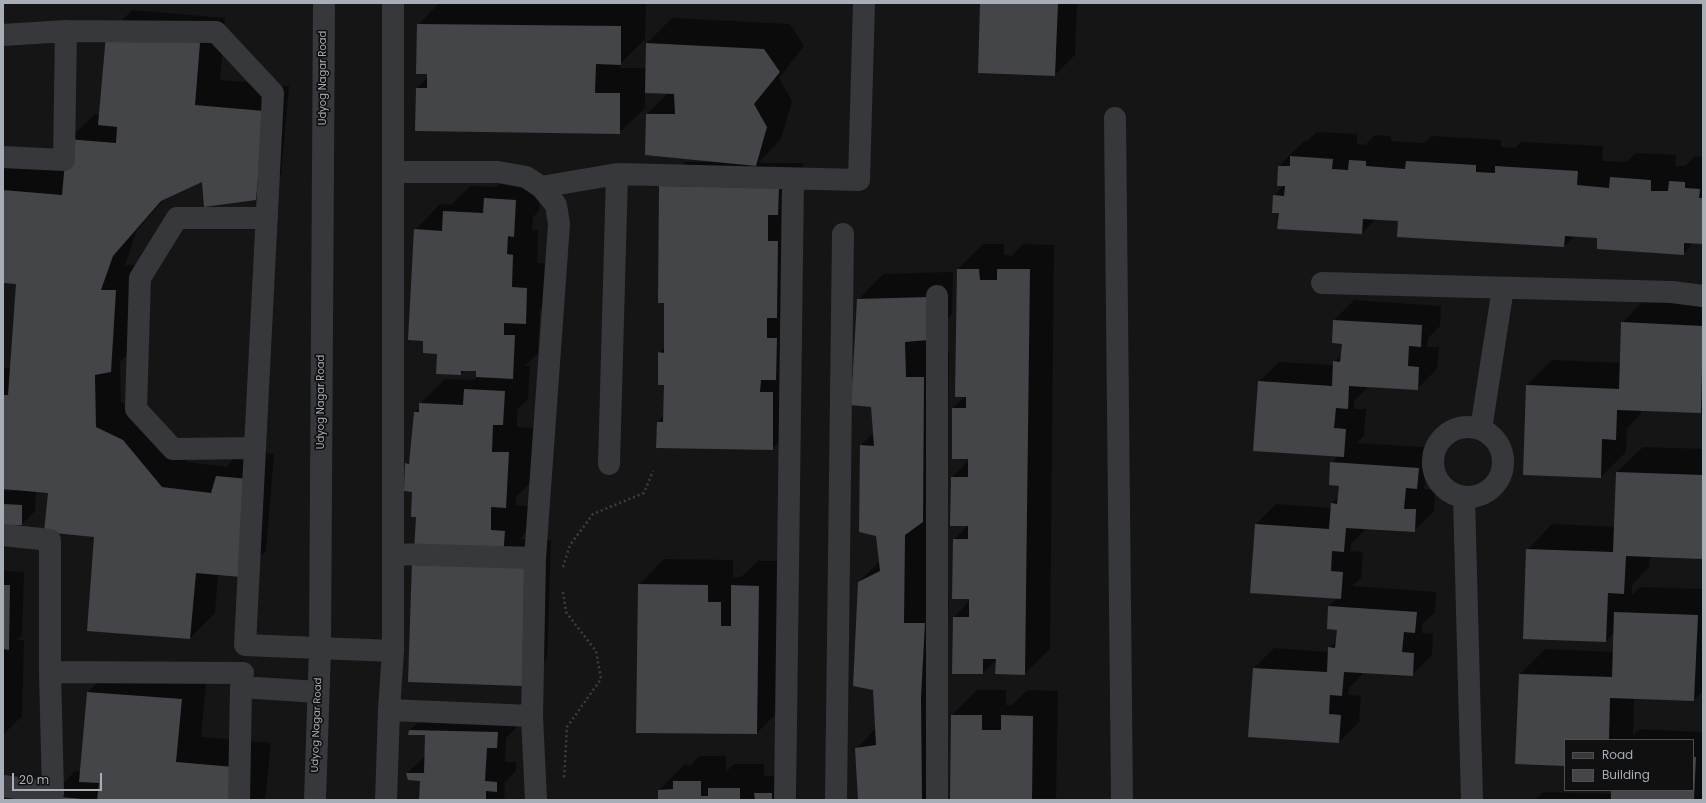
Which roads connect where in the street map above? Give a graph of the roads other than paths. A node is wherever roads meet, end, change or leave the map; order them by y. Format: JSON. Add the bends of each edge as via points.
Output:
{"nodes":[{"id":1,"x":324,"y":3,"type":"edge"},
{"id":2,"x":393,"y":3,"type":"edge"},
{"id":3,"x":864,"y":3,"type":"edge"},
{"id":4,"x":66,"y":31,"type":"junction"},
{"id":5,"x":3,"y":35,"type":"edge"},
{"id":6,"x":1115,"y":118,"type":"dead end"},
{"id":7,"x":3,"y":157,"type":"edge"},
{"id":8,"x":393,"y":172,"type":"junction"},
{"id":9,"x":618,"y":174,"type":"junction"},
{"id":10,"x":793,"y":179,"type":"junction"},
{"id":11,"x":541,"y":187,"type":"junction"},
{"id":12,"x":267,"y":218,"type":"junction"},
{"id":13,"x":843,"y":234,"type":"dead end"},
{"id":14,"x":1322,"y":283,"type":"dead end"},
{"id":15,"x":1503,"y":288,"type":"junction"},
{"id":16,"x":937,"y":296,"type":"dead end"},
{"id":17,"x":1703,"y":296,"type":"edge"},
{"id":18,"x":1481,"y":429,"type":"junction"},
{"id":19,"x":255,"y":448,"type":"junction"},
{"id":20,"x":609,"y":464,"type":"dead end"},
{"id":21,"x":1464,"y":497,"type":"junction"},
{"id":22,"x":3,"y":535,"type":"edge"},
{"id":23,"x":394,"y":554,"type":"junction"},
{"id":24,"x":535,"y":558,"type":"junction"},
{"id":25,"x":246,"y":645,"type":"junction"},
{"id":26,"x":320,"y":648,"type":"junction"},
{"id":27,"x":393,"y":651,"type":"junction"},
{"id":28,"x":50,"y":672,"type":"junction"},
{"id":29,"x":242,"y":680,"type":"junction"},
{"id":30,"x":318,"y":692,"type":"junction"},
{"id":31,"x":388,"y":710,"type":"junction"},
{"id":32,"x":532,"y":716,"type":"junction"},
{"id":33,"x":3,"y":786,"type":"edge"},
{"id":34,"x":239,"y":800,"type":"edge"},
{"id":35,"x":315,"y":800,"type":"edge"},
{"id":36,"x":386,"y":800,"type":"edge"},
{"id":37,"x":536,"y":800,"type":"edge"},
{"id":38,"x":785,"y":800,"type":"edge"},
{"id":39,"x":836,"y":800,"type":"edge"},
{"id":40,"x":937,"y":800,"type":"edge"},
{"id":41,"x":1122,"y":800,"type":"edge"},
{"id":42,"x":1472,"y":800,"type":"edge"}],
"edges":[{"from":1,"to":26,"type":"street","name":"Udyog Nagar Road"},
{"from":2,"to":8,"type":"street"},
{"from":3,"to":10,"type":"street","via":[[859,180]]},
{"from":4,"to":5,"type":"street"},
{"from":4,"to":7,"type":"street","via":[[64,160]]},
{"from":4,"to":12,"type":"street","via":[[216,32],[273,93]]},
{"from":6,"to":41,"type":"street"},
{"from":8,"to":11,"type":"street","via":[[498,172],[526,177]]},
{"from":8,"to":23,"type":"street"},
{"from":9,"to":10,"type":"street"},
{"from":9,"to":11,"type":"street"},
{"from":9,"to":20,"type":"street"},
{"from":10,"to":38,"type":"street"},
{"from":11,"to":24,"type":"street","via":[[556,205],[559,224]]},
{"from":12,"to":19,"type":"street"},
{"from":12,"to":19,"type":"street","via":[[177,218],[140,278],[136,409],[173,449]]},
{"from":13,"to":39,"type":"street"},
{"from":14,"to":15,"type":"street"},
{"from":15,"to":17,"type":"street","via":[[1672,292]]},
{"from":15,"to":18,"type":"street"},
{"from":16,"to":40,"type":"street"},
{"from":18,"to":21,"type":"street","via":[[1491,434],[1499,443],[1504,466],[1494,487],[1484,494]]},
{"from":18,"to":21,"type":"street","via":[[1470,426],[1458,427],[1440,440],[1434,451],[1435,474],[1441,485],[1450,492]]},
{"from":19,"to":25,"type":"street"},
{"from":21,"to":42,"type":"street"},
{"from":22,"to":28,"type":"street","via":[[50,540]]},
{"from":23,"to":24,"type":"street"},
{"from":23,"to":27,"type":"street"},
{"from":24,"to":32,"type":"street"},
{"from":25,"to":26,"type":"street"},
{"from":25,"to":29,"type":"street"},
{"from":26,"to":27,"type":"street"},
{"from":26,"to":30,"type":"street","name":"Udyog Nagar Road"},
{"from":27,"to":31,"type":"street"},
{"from":28,"to":29,"type":"street"},
{"from":28,"to":33,"type":"street","via":[[53,793]]},
{"from":29,"to":30,"type":"street"},
{"from":29,"to":34,"type":"street"},
{"from":30,"to":35,"type":"street","name":"Udyog Nagar Road"},
{"from":31,"to":32,"type":"street"},
{"from":31,"to":36,"type":"street"},
{"from":32,"to":37,"type":"street"}]}
